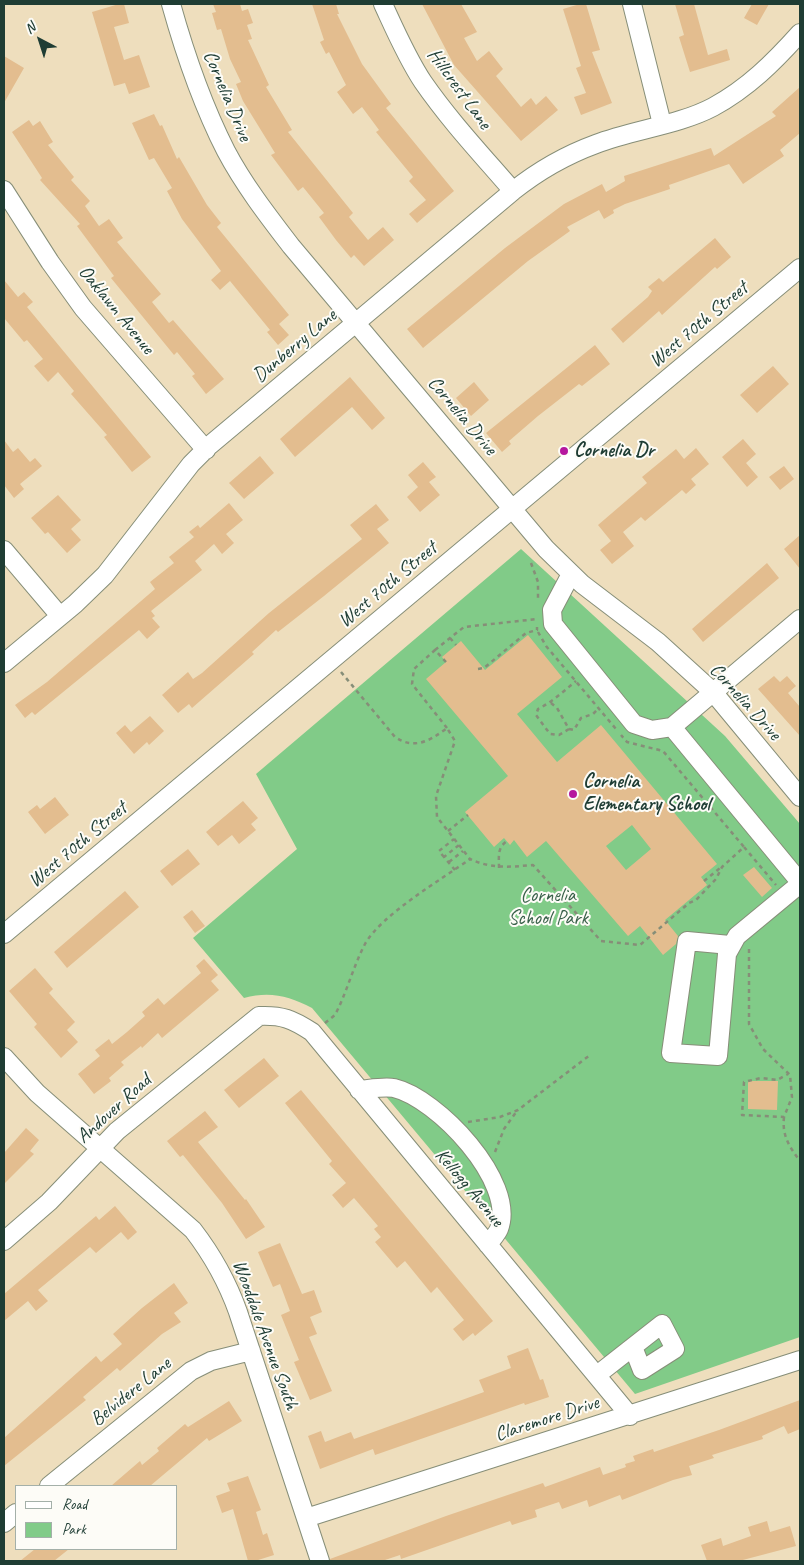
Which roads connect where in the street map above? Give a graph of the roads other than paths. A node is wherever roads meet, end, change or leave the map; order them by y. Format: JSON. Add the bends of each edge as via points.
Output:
{"nodes":[{"id":1,"x":171,"y":4,"type":"edge"},
{"id":2,"x":383,"y":4,"type":"edge"},
{"id":3,"x":632,"y":4,"type":"edge"},
{"id":4,"x":800,"y":33,"type":"edge"},
{"id":5,"x":662,"y":124,"type":"junction"},
{"id":6,"x":4,"y":190,"type":"edge"},
{"id":7,"x":513,"y":191,"type":"junction"},
{"id":8,"x":798,"y":276,"type":"edge"},
{"id":9,"x":356,"y":323,"type":"junction"},
{"id":10,"x":206,"y":450,"type":"junction"},
{"id":11,"x":512,"y":508,"type":"junction"},
{"id":12,"x":4,"y":550,"type":"edge"},
{"id":13,"x":571,"y":574,"type":"junction"},
{"id":14,"x":60,"y":616,"type":"junction"},
{"id":15,"x":800,"y":619,"type":"edge"},
{"id":16,"x":4,"y":663,"type":"edge"},
{"id":17,"x":712,"y":692,"type":"junction"},
{"id":18,"x":672,"y":726,"type":"junction"},
{"id":19,"x":800,"y":797,"type":"edge"},
{"id":20,"x":800,"y":883,"type":"edge"},
{"id":21,"x":4,"y":934,"type":"edge"},
{"id":22,"x":730,"y":945,"type":"junction"},
{"id":23,"x":259,"y":1016,"type":"joint"},
{"id":24,"x":4,"y":1057,"type":"edge"},
{"id":25,"x":359,"y":1090,"type":"junction"},
{"id":26,"x":100,"y":1147,"type":"junction"},
{"id":27,"x":4,"y":1241,"type":"edge"},
{"id":28,"x":488,"y":1244,"type":"junction"},
{"id":29,"x":633,"y":1346,"type":"dead end"},
{"id":30,"x":251,"y":1352,"type":"junction"},
{"id":31,"x":800,"y":1360,"type":"edge"},
{"id":32,"x":597,"y":1376,"type":"junction"},
{"id":33,"x":630,"y":1416,"type":"junction"},
{"id":34,"x":50,"y":1485,"type":"edge"},
{"id":35,"x":15,"y":1514,"type":"edge"},
{"id":36,"x":306,"y":1518,"type":"junction"},
{"id":37,"x":4,"y":1524,"type":"edge"},
{"id":38,"x":320,"y":1561,"type":"edge"}],
"edges":[{"from":1,"to":9,"type":"street","name":"Cornelia Drive","via":[[202,100],[227,152],[291,246]]},
{"from":2,"to":7,"type":"street","name":"Hillcrest Lane","via":[[422,81]]},
{"from":3,"to":5,"type":"street"},
{"from":4,"to":5,"type":"street","name":"Dunberry Lane","via":[[770,66],[742,90],[711,108]]},
{"from":5,"to":7,"type":"street","name":"Dunberry Lane","via":[[562,158]]},
{"from":6,"to":10,"type":"street","name":"Oaklawn Avenue","via":[[83,308]]},
{"from":7,"to":9,"type":"street","name":"Dunberry Lane"},
{"from":8,"to":11,"type":"street","name":"West 70th Street"},
{"from":9,"to":10,"type":"street","name":"Dunberry Lane"},
{"from":9,"to":11,"type":"street","name":"Cornelia Drive"},
{"from":10,"to":14,"type":"street","name":"Dunberry Lane","via":[[191,464],[105,575]]},
{"from":11,"to":13,"type":"street","name":"Cornelia Drive"},
{"from":11,"to":21,"type":"street","name":"West 70th Street"},
{"from":12,"to":14,"type":"street"},
{"from":13,"to":17,"type":"street","name":"Cornelia Drive","via":[[658,642]]},
{"from":13,"to":18,"type":"street","via":[[552,610],[553,624],[634,724],[652,730]]},
{"from":14,"to":16,"type":"street","name":"Dunberry Lane"},
{"from":15,"to":17,"type":"street"},
{"from":17,"to":18,"type":"street"},
{"from":17,"to":19,"type":"street","name":"Cornelia Drive"},
{"from":18,"to":20,"type":"street"},
{"from":20,"to":22,"type":"street"},
{"from":22,"to":22,"type":"street","via":[[718,1056],[671,1053],[687,941]]},
{"from":23,"to":25,"type":"street","name":"Kellogg Avenue","via":[[279,1016],[312,1032]]},
{"from":23,"to":26,"type":"street","name":"Andover Road"},
{"from":24,"to":26,"type":"street","name":"Wooddale Avenue South","via":[[37,1093]]},
{"from":25,"to":28,"type":"street","name":"Kellogg Avenue"},
{"from":25,"to":28,"type":"street","via":[[393,1088],[420,1100],[472,1146],[501,1204],[499,1229]]},
{"from":26,"to":27,"type":"street","name":"Andover Road","via":[[49,1202]]},
{"from":26,"to":30,"type":"street","name":"Wooddale Avenue South","via":[[193,1230],[212,1255],[227,1283]]},
{"from":28,"to":32,"type":"street","name":"Kellogg Avenue"},
{"from":29,"to":32,"type":"street"},
{"from":30,"to":34,"type":"street","name":"Belvidere Lane","via":[[211,1361],[190,1371]]},
{"from":30,"to":36,"type":"street","name":"Wooddale Avenue South"},
{"from":31,"to":33,"type":"street","name":"Claremore Drive"},
{"from":32,"to":33,"type":"street","name":"Kellogg Avenue"},
{"from":33,"to":36,"type":"street","name":"Claremore Drive"},
{"from":35,"to":37,"type":"street"},
{"from":36,"to":38,"type":"street","name":"Wooddale Avenue South"}]}
